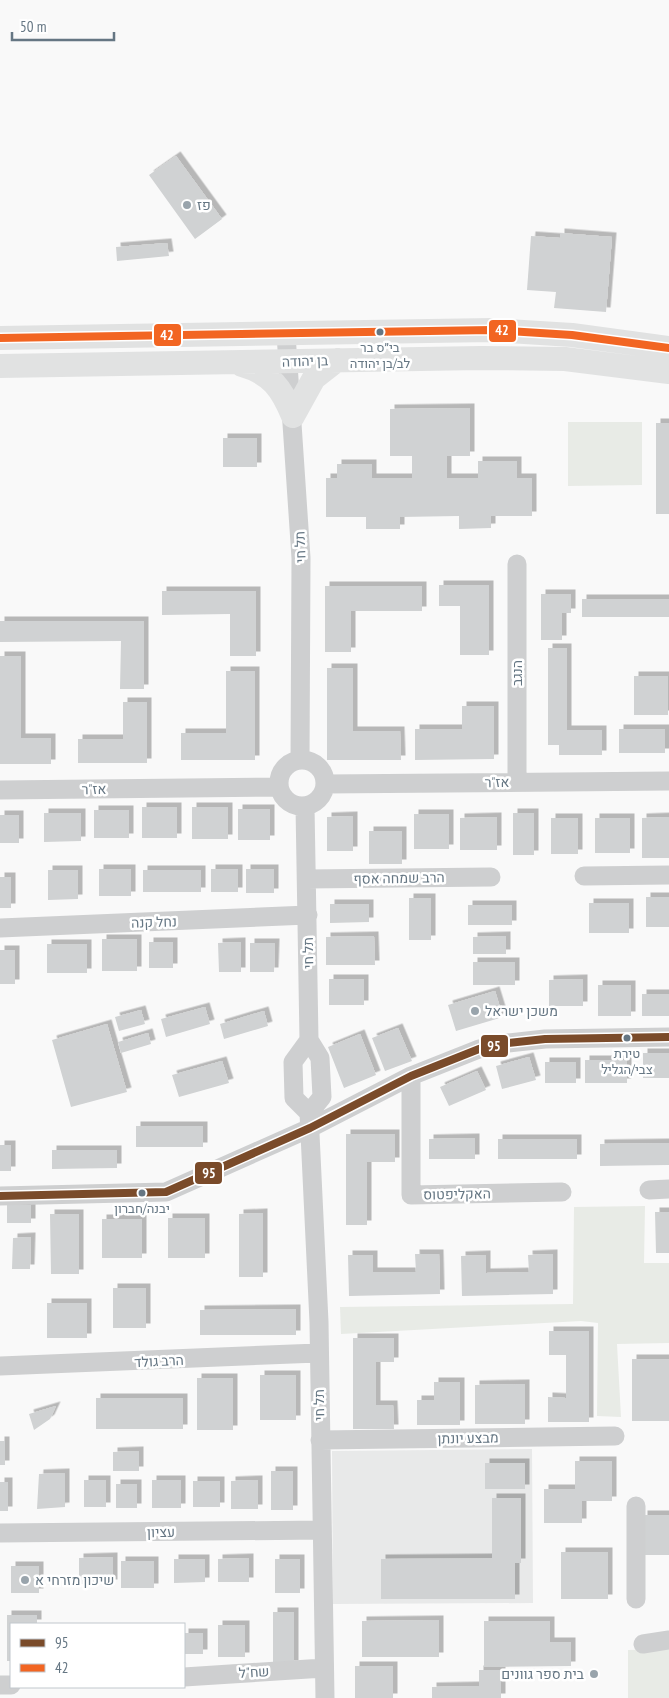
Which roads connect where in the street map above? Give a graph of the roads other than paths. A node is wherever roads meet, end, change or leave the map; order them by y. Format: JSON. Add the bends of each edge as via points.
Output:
{"nodes":[{"id":1,"x":286,"y":334,"type":"junction"},
{"id":2,"x":0,"y":338,"type":"edge"},
{"id":3,"x":669,"y":348,"type":"edge"},
{"id":4,"x":338,"y":360,"type":"junction"},
{"id":5,"x":289,"y":361,"type":"junction"},
{"id":6,"x":236,"y":363,"type":"junction"},
{"id":7,"x":0,"y":366,"type":"edge"},
{"id":8,"x":669,"y":372,"type":"edge"},
{"id":9,"x":293,"y":416,"type":"junction"},
{"id":10,"x":517,"y":564,"type":"dead end"},
{"id":11,"x":300,"y":760,"type":"junction"},
{"id":12,"x":669,"y":781,"type":"edge"},
{"id":13,"x":517,"y":782,"type":"junction"},
{"id":14,"x":325,"y":784,"type":"junction"},
{"id":15,"x":278,"y":787,"type":"junction"},
{"id":16,"x":0,"y":790,"type":"edge"},
{"id":17,"x":305,"y":806,"type":"junction"},
{"id":18,"x":669,"y":875,"type":"edge"},
{"id":19,"x":584,"y":876,"type":"dead end"},
{"id":20,"x":491,"y":877,"type":"dead end"},
{"id":21,"x":307,"y":879,"type":"junction"},
{"id":22,"x":308,"y":915,"type":"junction"},
{"id":23,"x":0,"y":928,"type":"edge"},
{"id":24,"x":669,"y":1037,"type":"edge"},
{"id":25,"x":309,"y":1040,"type":"junction"},
{"id":26,"x":411,"y":1076,"type":"junction"},
{"id":27,"x":309,"y":1120,"type":"junction"},
{"id":28,"x":669,"y":1189,"type":"edge"},
{"id":29,"x":649,"y":1190,"type":"dead end"},
{"id":30,"x":562,"y":1192,"type":"dead end"},
{"id":31,"x":0,"y":1196,"type":"edge"},
{"id":32,"x":318,"y":1353,"type":"junction"},
{"id":33,"x":0,"y":1366,"type":"edge"},
{"id":34,"x":615,"y":1436,"type":"dead end"},
{"id":35,"x":320,"y":1440,"type":"junction"},
{"id":36,"x":636,"y":1506,"type":"dead end"},
{"id":37,"x":322,"y":1530,"type":"junction"},
{"id":38,"x":0,"y":1533,"type":"edge"},
{"id":39,"x":636,"y":1599,"type":"dead end"},
{"id":40,"x":669,"y":1640,"type":"edge"},
{"id":41,"x":643,"y":1644,"type":"dead end"},
{"id":42,"x":324,"y":1668,"type":"junction"},
{"id":43,"x":185,"y":1677,"type":"edge"},
{"id":44,"x":325,"y":1698,"type":"edge"}],
"edges":[{"from":1,"to":2,"type":"main road","name":"בן יהודה"},
{"from":1,"to":3,"type":"main road","name":"בן יהודה","via":[[492,330],[572,335]]},
{"from":1,"to":5,"type":"street","name":"תל חי"},
{"from":4,"to":5,"type":"main road","name":"בן יהודה"},
{"from":4,"to":8,"type":"main road","name":"בן יהודה","via":[[565,359]]},
{"from":4,"to":9,"type":"main road","via":[[314,378]]},
{"from":5,"to":6,"type":"main road","name":"בן יהודה"},
{"from":5,"to":9,"type":"street","name":"תל חי"},
{"from":6,"to":7,"type":"main road","name":"בן יהודה"},
{"from":6,"to":9,"type":"main road","via":[[264,373],[274,381]]},
{"from":9,"to":11,"type":"street","name":"תל חי","via":[[301,558]]},
{"from":10,"to":13,"type":"street","name":"הנגב"},
{"from":11,"to":14,"type":"street","via":[[307,760],[320,769]]},
{"from":11,"to":15,"type":"street","via":[[286,766]]},
{"from":12,"to":13,"type":"street","name":"אז\"ר"},
{"from":13,"to":14,"type":"street","name":"אז\"ר"},
{"from":14,"to":17,"type":"street","via":[[319,799]]},
{"from":15,"to":16,"type":"street","name":"אז\"ר"},
{"from":15,"to":17,"type":"street","via":[[285,800]]},
{"from":17,"to":21,"type":"street","name":"תל חי"},
{"from":18,"to":19,"type":"street"},
{"from":20,"to":21,"type":"street","name":"הרב שמחה אסף"},
{"from":21,"to":22,"type":"street","name":"תל חי"},
{"from":22,"to":23,"type":"street","name":"נחל קנה"},
{"from":22,"to":25,"type":"street","name":"תל חי"},
{"from":24,"to":26,"type":"street","via":[[545,1039],[508,1043],[479,1049]]},
{"from":25,"to":27,"type":"street","name":"תל חי","via":[[320,1058],[322,1097]]},
{"from":25,"to":27,"type":"street","via":[[293,1062],[294,1098]]},
{"from":26,"to":27,"type":"street"},
{"from":26,"to":30,"type":"street","name":"האקליפטוס","via":[[411,1195]]},
{"from":27,"to":31,"type":"street","via":[[166,1192]]},
{"from":27,"to":32,"type":"street","name":"תל חי"},
{"from":28,"to":29,"type":"street"},
{"from":32,"to":33,"type":"street","name":"הרב גולד"},
{"from":32,"to":35,"type":"street","name":"תל חי"},
{"from":34,"to":35,"type":"street","name":"מבצע יונתן"},
{"from":35,"to":37,"type":"street","name":"תל חי"},
{"from":36,"to":39,"type":"street"},
{"from":37,"to":38,"type":"street","name":"עציון"},
{"from":37,"to":42,"type":"street","name":"תל חי"},
{"from":40,"to":41,"type":"street"},
{"from":42,"to":43,"type":"street","name":"שח\"ל"},
{"from":42,"to":44,"type":"street","name":"תל חי"}]}
